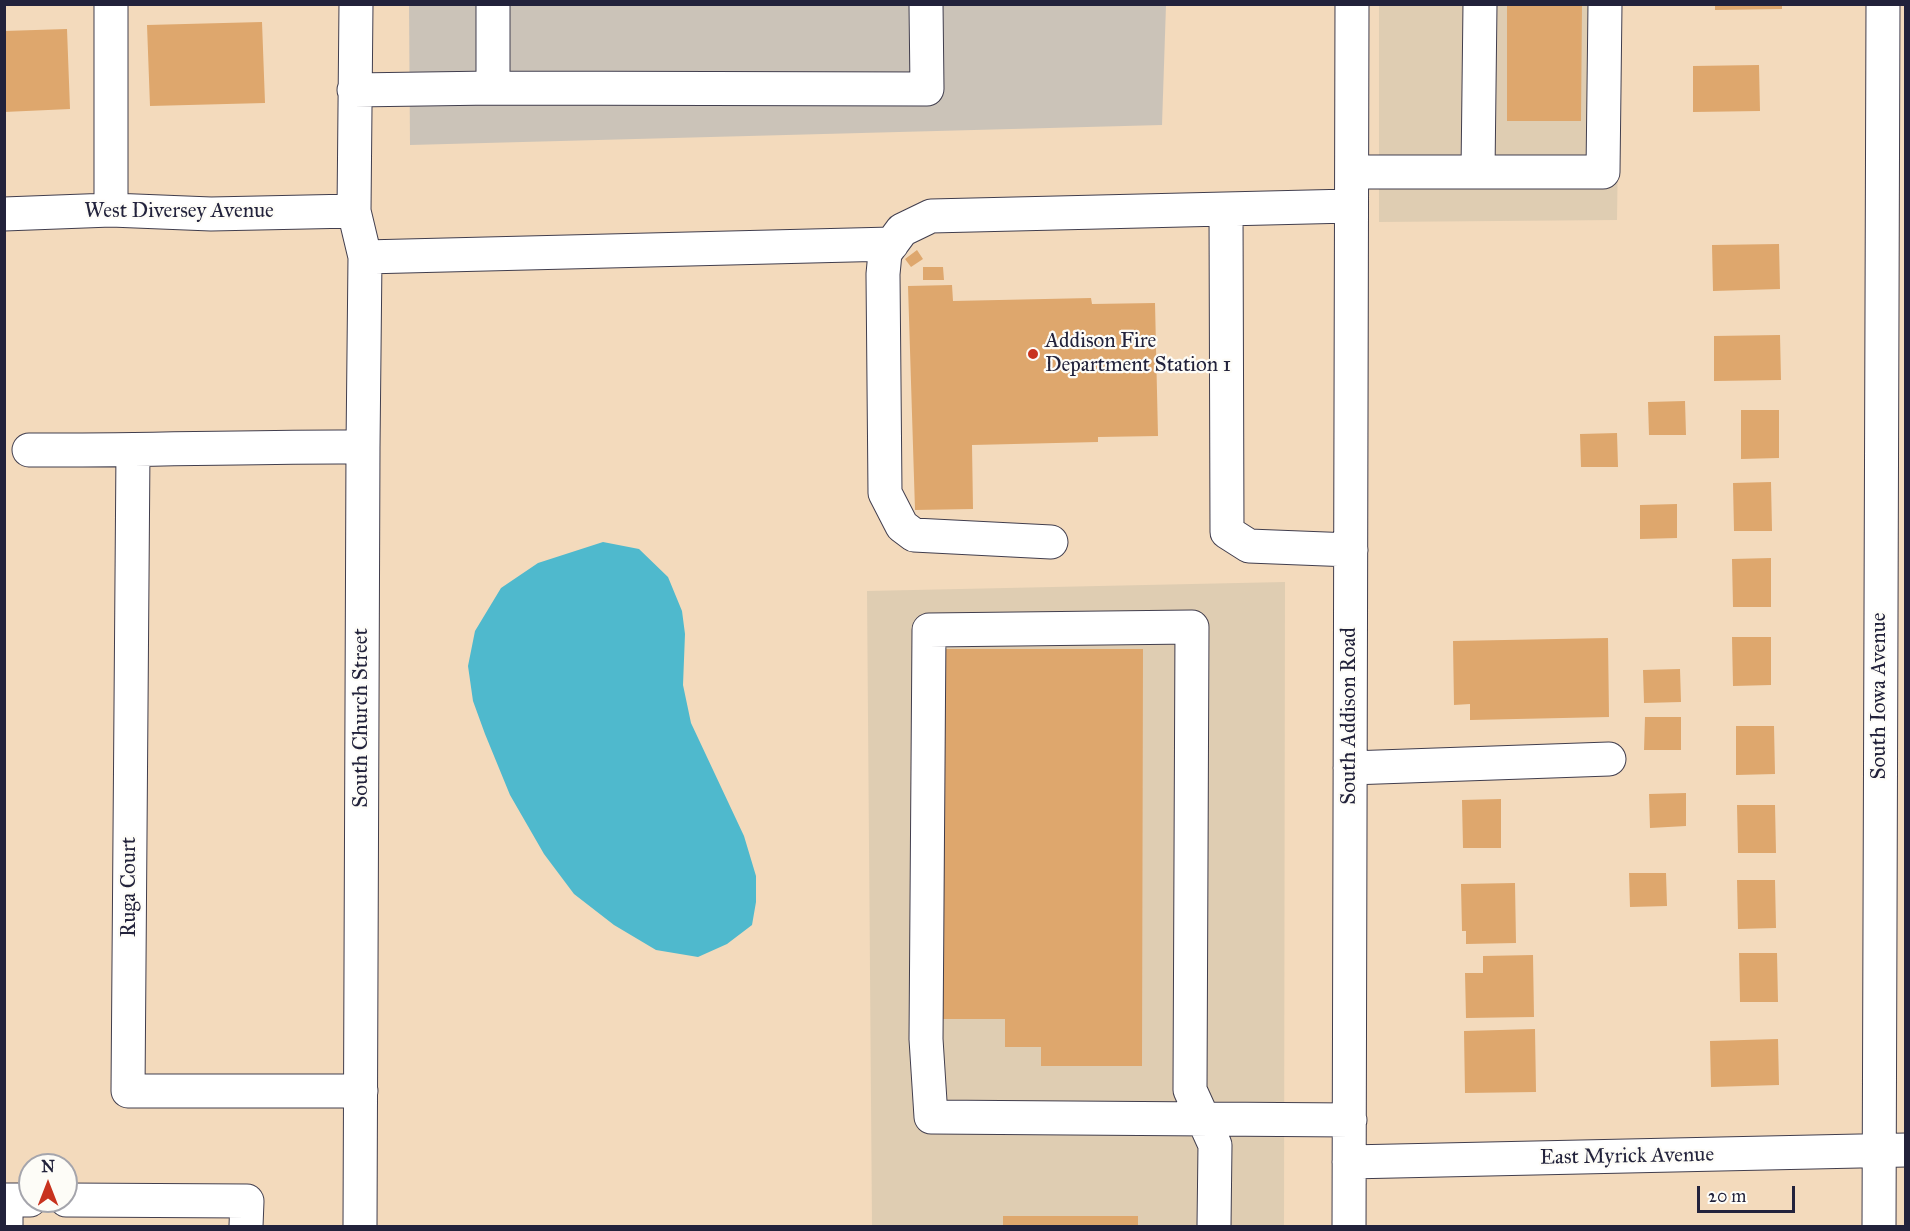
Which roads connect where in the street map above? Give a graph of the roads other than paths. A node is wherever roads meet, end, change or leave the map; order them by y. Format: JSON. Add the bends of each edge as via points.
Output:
{"nodes":[{"id":1,"x":111,"y":4,"type":"edge"},
{"id":2,"x":356,"y":4,"type":"edge"},
{"id":3,"x":494,"y":4,"type":"edge"},
{"id":4,"x":926,"y":4,"type":"edge"},
{"id":5,"x":1352,"y":4,"type":"edge"},
{"id":6,"x":1480,"y":4,"type":"edge"},
{"id":7,"x":1605,"y":4,"type":"edge"},
{"id":8,"x":1883,"y":4,"type":"edge"},
{"id":9,"x":492,"y":88,"type":"junction"},
{"id":10,"x":354,"y":90,"type":"junction"},
{"id":11,"x":1894,"y":166,"type":"edge"},
{"id":12,"x":1353,"y":172,"type":"junction"},
{"id":13,"x":1479,"y":172,"type":"junction"},
{"id":14,"x":1351,"y":206,"type":"junction"},
{"id":15,"x":1226,"y":209,"type":"junction"},
{"id":16,"x":111,"y":210,"type":"junction"},
{"id":17,"x":354,"y":211,"type":"junction"},
{"id":18,"x":4,"y":214,"type":"edge"},
{"id":19,"x":892,"y":244,"type":"junction"},
{"id":20,"x":365,"y":256,"type":"junction"},
{"id":21,"x":363,"y":447,"type":"junction"},
{"id":22,"x":29,"y":450,"type":"dead end"},
{"id":23,"x":134,"y":450,"type":"junction"},
{"id":24,"x":1051,"y":542,"type":"dead end"},
{"id":25,"x":1351,"y":550,"type":"junction"},
{"id":26,"x":1609,"y":759,"type":"dead end"},
{"id":27,"x":1350,"y":768,"type":"junction"},
{"id":28,"x":361,"y":1091,"type":"junction"},
{"id":29,"x":1204,"y":1120,"type":"junction"},
{"id":30,"x":1350,"y":1120,"type":"junction"},
{"id":31,"x":1892,"y":1151,"type":"edge"},
{"id":32,"x":1349,"y":1162,"type":"junction"},
{"id":33,"x":18,"y":1200,"type":"edge"},
{"id":34,"x":78,"y":1200,"type":"edge"},
{"id":35,"x":6,"y":1227,"type":"edge"},
{"id":36,"x":246,"y":1227,"type":"edge"},
{"id":37,"x":360,"y":1227,"type":"edge"},
{"id":38,"x":1214,"y":1227,"type":"edge"},
{"id":39,"x":1349,"y":1227,"type":"edge"},
{"id":40,"x":1879,"y":1227,"type":"edge"}],
"edges":[{"from":1,"to":16,"type":"street"},
{"from":2,"to":10,"type":"street","name":"South Church Street"},
{"from":3,"to":9,"type":"street"},
{"from":4,"to":9,"type":"street","via":[[927,88]]},
{"from":5,"to":12,"type":"street","name":"South Addison Road"},
{"from":6,"to":13,"type":"street"},
{"from":7,"to":13,"type":"street","via":[[1603,172]]},
{"from":8,"to":11,"type":"street","name":"South Iowa Avenue"},
{"from":9,"to":10,"type":"street"},
{"from":10,"to":17,"type":"street","name":"South Church Street"},
{"from":11,"to":31,"type":"street","name":"South Iowa Avenue"},
{"from":12,"to":13,"type":"street"},
{"from":12,"to":14,"type":"street","name":"South Addison Road"},
{"from":14,"to":15,"type":"street"},
{"from":14,"to":25,"type":"street","name":"South Addison Road"},
{"from":15,"to":19,"type":"street","via":[[931,216],[902,230]]},
{"from":15,"to":25,"type":"street","via":[[1227,532],[1249,546]]},
{"from":16,"to":17,"type":"street","name":"West Diversey Avenue","via":[[210,214]]},
{"from":16,"to":18,"type":"street","name":"West Diversey Avenue"},
{"from":17,"to":20,"type":"street","name":"South Church Street"},
{"from":19,"to":20,"type":"street"},
{"from":19,"to":24,"type":"street","via":[[885,253],[883,274],[885,493],[902,526],[914,535]]},
{"from":20,"to":21,"type":"street","name":"South Church Street"},
{"from":21,"to":23,"type":"street"},
{"from":21,"to":28,"type":"street","name":"South Church Street"},
{"from":22,"to":23,"type":"street"},
{"from":23,"to":28,"type":"street","name":"Ruga Court","via":[[128,1091]]},
{"from":25,"to":27,"type":"street","name":"South Addison Road"},
{"from":26,"to":27,"type":"street"},
{"from":27,"to":30,"type":"street","name":"South Addison Road"},
{"from":28,"to":37,"type":"street","name":"South Church Street"},
{"from":29,"to":29,"type":"street","via":[[932,1117],[926,1039],[929,630],[1192,627],[1190,1090]]},
{"from":29,"to":30,"type":"street"},
{"from":29,"to":38,"type":"street","via":[[1215,1145]]},
{"from":30,"to":32,"type":"street","name":"South Addison Road"},
{"from":31,"to":32,"type":"street","name":"East Myrick Avenue"},
{"from":31,"to":40,"type":"street","name":"South Iowa Avenue"},
{"from":32,"to":39,"type":"street","name":"South Addison Road"},
{"from":33,"to":35,"type":"street","via":[[6,1200]]},
{"from":34,"to":36,"type":"street","via":[[247,1201]]}]}
